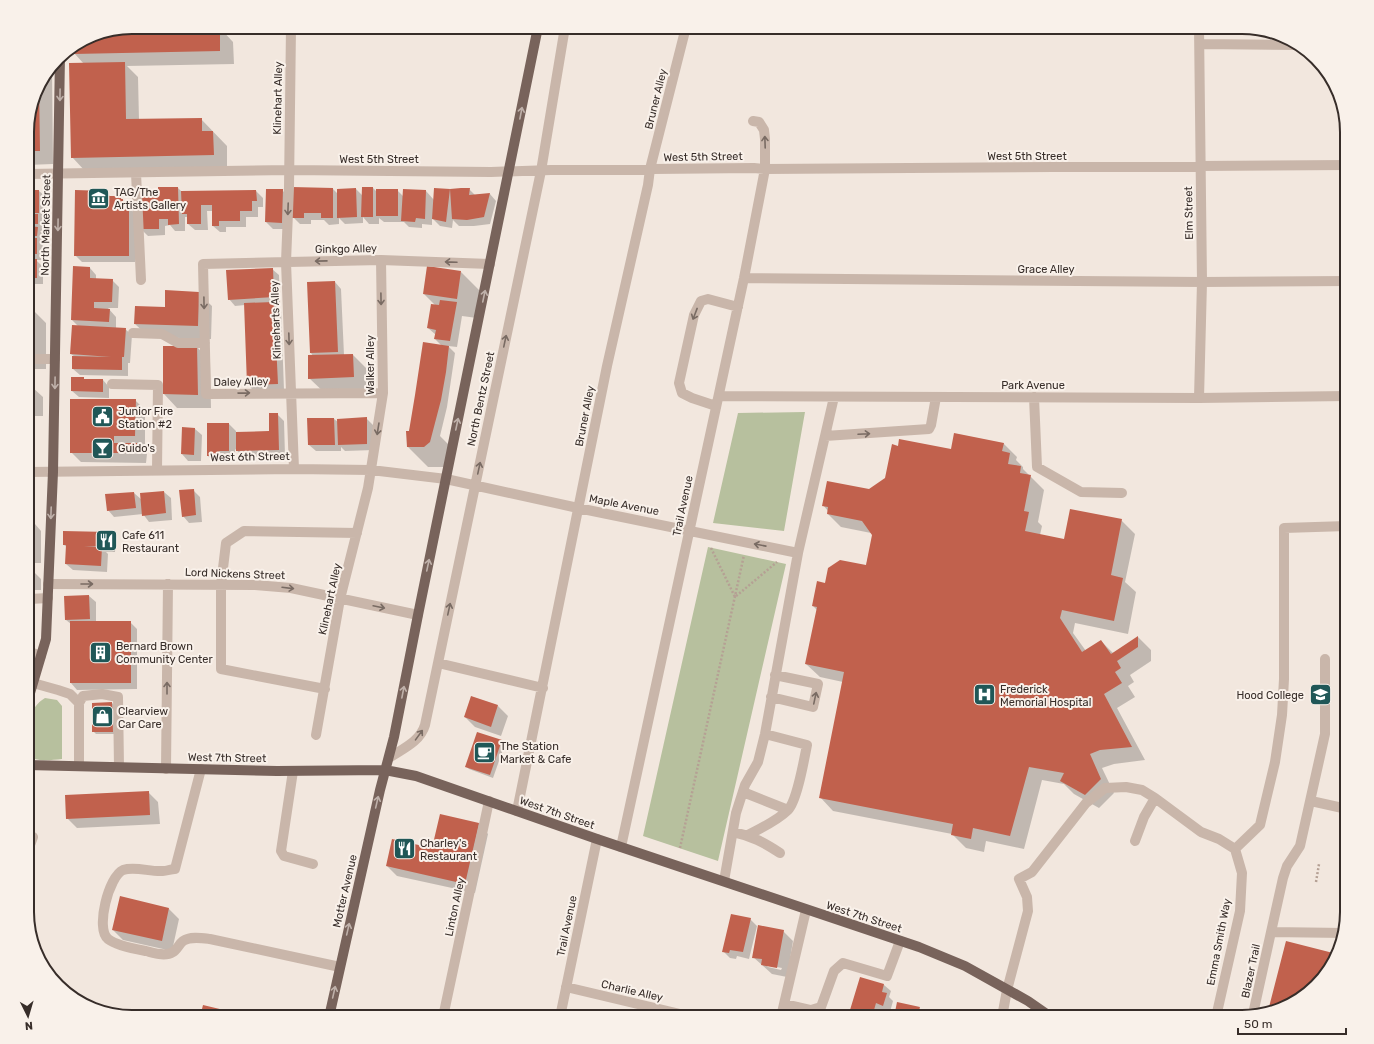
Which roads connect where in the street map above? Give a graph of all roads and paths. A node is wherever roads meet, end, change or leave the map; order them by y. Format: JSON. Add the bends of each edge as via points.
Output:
{"nodes":[{"id":1,"x":291,"y":34,"type":"edge"},
{"id":2,"x":537,"y":34,"type":"edge"},
{"id":3,"x":564,"y":34,"type":"edge"},
{"id":4,"x":684,"y":34,"type":"edge"},
{"id":5,"x":1199,"y":34,"type":"edge"},
{"id":6,"x":1200,"y":44,"type":"junction"},
{"id":7,"x":1288,"y":45,"type":"edge"},
{"id":8,"x":60,"y":65,"type":"edge"},
{"id":9,"x":752,"y":122,"type":"dead end"},
{"id":10,"x":1340,"y":165,"type":"edge"},
{"id":11,"x":1200,"y":167,"type":"junction"},
{"id":12,"x":650,"y":169,"type":"junction"},
{"id":13,"x":289,"y":170,"type":"junction"},
{"id":14,"x":541,"y":170,"type":"junction"},
{"id":15,"x":765,"y":170,"type":"junction"},
{"id":16,"x":510,"y":171,"type":"junction"},
{"id":17,"x":136,"y":173,"type":"junction"},
{"id":18,"x":34,"y":174,"type":"edge"},
{"id":19,"x":59,"y":174,"type":"junction"},
{"id":20,"x":381,"y":260,"type":"junction"},
{"id":21,"x":286,"y":262,"type":"junction"},
{"id":22,"x":203,"y":264,"type":"joint"},
{"id":23,"x":490,"y":264,"type":"junction"},
{"id":24,"x":744,"y":278,"type":"junction"},
{"id":25,"x":141,"y":280,"type":"dead end"},
{"id":26,"x":1340,"y":281,"type":"edge"},
{"id":27,"x":1202,"y":282,"type":"junction"},
{"id":28,"x":738,"y":307,"type":"junction"},
{"id":29,"x":133,"y":333,"type":"dead end"},
{"id":30,"x":204,"y":344,"type":"junction"},
{"id":31,"x":34,"y":359,"type":"edge"},
{"id":32,"x":55,"y":359,"type":"junction"},
{"id":33,"x":112,"y":384,"type":"dead end"},
{"id":34,"x":291,"y":393,"type":"junction"},
{"id":35,"x":383,"y":394,"type":"junction"},
{"id":36,"x":834,"y":396,"type":"junction"},
{"id":37,"x":1340,"y":396,"type":"edge"},
{"id":38,"x":936,"y":397,"type":"junction"},
{"id":39,"x":1034,"y":397,"type":"junction"},
{"id":40,"x":1199,"y":398,"type":"junction"},
{"id":41,"x":718,"y":401,"type":"junction"},
{"id":42,"x":825,"y":436,"type":"junction"},
{"id":43,"x":294,"y":469,"type":"junction"},
{"id":44,"x":157,"y":470,"type":"junction"},
{"id":45,"x":371,"y":470,"type":"junction"},
{"id":46,"x":34,"y":472,"type":"edge"},
{"id":47,"x":53,"y":472,"type":"junction"},
{"id":48,"x":446,"y":479,"type":"junction"},
{"id":49,"x":475,"y":485,"type":"junction"},
{"id":50,"x":1122,"y":494,"type":"dead end"},
{"id":51,"x":578,"y":508,"type":"junction"},
{"id":52,"x":1340,"y":526,"type":"edge"},
{"id":53,"x":689,"y":531,"type":"junction"},
{"id":54,"x":357,"y":533,"type":"junction"},
{"id":55,"x":711,"y":548,"type":"dead end"},
{"id":56,"x":798,"y":553,"type":"junction"},
{"id":57,"x":744,"y":555,"type":"dead end"},
{"id":58,"x":777,"y":562,"type":"dead end"},
{"id":59,"x":48,"y":584,"type":"junction"},
{"id":60,"x":168,"y":584,"type":"junction"},
{"id":61,"x":221,"y":584,"type":"junction"},
{"id":62,"x":735,"y":597,"type":"junction"},
{"id":63,"x":48,"y":598,"type":"junction"},
{"id":64,"x":34,"y":599,"type":"edge"},
{"id":65,"x":340,"y":599,"type":"junction"},
{"id":66,"x":418,"y":615,"type":"junction"},
{"id":67,"x":34,"y":654,"type":"edge"},
{"id":68,"x":41,"y":656,"type":"junction"},
{"id":69,"x":1325,"y":659,"type":"dead end"},
{"id":70,"x":438,"y":663,"type":"junction"},
{"id":71,"x":775,"y":675,"type":"junction"},
{"id":72,"x":34,"y":680,"type":"edge"},
{"id":73,"x":34,"y":683,"type":"edge"},
{"id":74,"x":543,"y":688,"type":"junction"},
{"id":75,"x":325,"y":689,"type":"junction"},
{"id":76,"x":771,"y":698,"type":"junction"},
{"id":77,"x":79,"y":703,"type":"junction"},
{"id":78,"x":764,"y":734,"type":"junction"},
{"id":79,"x":316,"y":735,"type":"dead end"},
{"id":80,"x":389,"y":758,"type":"junction"},
{"id":81,"x":34,"y":765,"type":"edge"},
{"id":82,"x":79,"y":766,"type":"junction"},
{"id":83,"x":119,"y":767,"type":"junction"},
{"id":84,"x":166,"y":769,"type":"junction"},
{"id":85,"x":201,"y":770,"type":"junction"},
{"id":86,"x":385,"y":770,"type":"junction"},
{"id":87,"x":293,"y":771,"type":"junction"},
{"id":88,"x":743,"y":792,"type":"junction"},
{"id":89,"x":1155,"y":798,"type":"junction"},
{"id":90,"x":490,"y":801,"type":"junction"},
{"id":91,"x":1311,"y":801,"type":"junction"},
{"id":92,"x":1340,"y":807,"type":"edge"},
{"id":93,"x":788,"y":810,"type":"junction"},
{"id":94,"x":517,"y":812,"type":"junction"},
{"id":95,"x":733,"y":832,"type":"junction"},
{"id":96,"x":748,"y":836,"type":"junction"},
{"id":97,"x":597,"y":839,"type":"junction"},
{"id":98,"x":1135,"y":840,"type":"dead end"},
{"id":99,"x":621,"y":847,"type":"junction"},
{"id":100,"x":680,"y":848,"type":"dead end"},
{"id":101,"x":1235,"y":849,"type":"junction"},
{"id":102,"x":780,"y":853,"type":"dead end"},
{"id":103,"x":313,"y":864,"type":"dead end"},
{"id":104,"x":1319,"y":864,"type":"dead end"},
{"id":105,"x":724,"y":881,"type":"junction"},
{"id":106,"x":1316,"y":882,"type":"dead end"},
{"id":107,"x":806,"y":910,"type":"junction"},
{"id":108,"x":1271,"y":932,"type":"junction"},
{"id":109,"x":1338,"y":933,"type":"edge"},
{"id":110,"x":900,"y":941,"type":"junction"},
{"id":111,"x":340,"y":967,"type":"junction"},
{"id":112,"x":566,"y":988,"type":"junction"},
{"id":113,"x":1008,"y":990,"type":"junction"},
{"id":114,"x":785,"y":1004,"type":"junction"},
{"id":115,"x":1254,"y":1009,"type":"edge"},
{"id":116,"x":331,"y":1010,"type":"edge"},
{"id":117,"x":445,"y":1010,"type":"edge"},
{"id":118,"x":561,"y":1010,"type":"edge"},
{"id":119,"x":647,"y":1010,"type":"edge"},
{"id":120,"x":784,"y":1010,"type":"edge"},
{"id":121,"x":1004,"y":1010,"type":"edge"},
{"id":122,"x":1041,"y":1010,"type":"edge"},
{"id":123,"x":1218,"y":1010,"type":"edge"}],
"edges":[{"from":1,"to":13,"type":"street","name":"Klinehart Alley"},
{"from":16,"to":2,"type":"main road","name":"North Bentz Street","one_way":true},
{"from":3,"to":14,"type":"street","name":"North Bentz Street"},
{"from":4,"to":12,"type":"street","name":"Bruner Alley"},
{"from":5,"to":6,"type":"street","name":"Elm Street"},
{"from":6,"to":7,"type":"street"},
{"from":6,"to":11,"type":"street","name":"Elm Street"},
{"from":8,"to":19,"type":"main road","name":"North Market Street","one_way":true},
{"from":15,"to":9,"type":"street","name":"Trail Avenue","one_way":true,"via":[[764,130],[759,122]]},
{"from":10,"to":11,"type":"street","name":"West 5th Street"},
{"from":11,"to":15,"type":"street","name":"West 5th Street"},
{"from":11,"to":27,"type":"street","name":"Elm Street"},
{"from":12,"to":14,"type":"street","name":"West 5th Street"},
{"from":12,"to":15,"type":"street","name":"West 5th Street"},
{"from":12,"to":51,"type":"street","name":"Bruner Alley"},
{"from":13,"to":16,"type":"street","name":"West 5th Street"},
{"from":13,"to":17,"type":"street","name":"West 5th Street"},
{"from":13,"to":21,"type":"street","name":"Klineharts Alley","one_way":true},
{"from":14,"to":16,"type":"street","name":"West 5th Street"},
{"from":49,"to":14,"type":"street","name":"North Bentz Street","one_way":true},
{"from":15,"to":24,"type":"street","name":"Trail Avenue"},
{"from":16,"to":23,"type":"main road","name":"North Bentz Street"},
{"from":17,"to":19,"type":"street","name":"West 5th Street"},
{"from":17,"to":25,"type":"street"},
{"from":18,"to":19,"type":"street","name":"West 5th Street"},
{"from":19,"to":32,"type":"main road","name":"North Market Street","one_way":true},
{"from":20,"to":21,"type":"street","name":"Ginkgo Alley","one_way":true},
{"from":23,"to":20,"type":"street","name":"Ginkgo Alley","one_way":true},
{"from":20,"to":35,"type":"street","name":"Walker Alley","one_way":true},
{"from":21,"to":22,"type":"street","name":"Ginkgo Alley"},
{"from":21,"to":34,"type":"street","name":"Klineharts Alley","one_way":true},
{"from":22,"to":30,"type":"street","name":"Daley Alley","one_way":true},
{"from":48,"to":23,"type":"main road","name":"North Bentz Street","one_way":true},
{"from":24,"to":27,"type":"street","name":"Grace Alley"},
{"from":24,"to":28,"type":"street","name":"Trail Avenue"},
{"from":26,"to":27,"type":"street","name":"Grace Alley"},
{"from":27,"to":40,"type":"street","name":"Elm Street"},
{"from":28,"to":41,"type":"street","name":"Trail Avenue"},
{"from":28,"to":41,"type":"street","name":"Park Avenue","one_way":true,"via":[[708,299],[701,301],[694,315],[679,383],[682,392],[692,398]]},
{"from":29,"to":30,"type":"street","via":[[162,334],[178,343]]},
{"from":30,"to":34,"type":"street","name":"Daley Alley","one_way":true,"via":[[206,394]]},
{"from":31,"to":32,"type":"street"},
{"from":32,"to":47,"type":"main road","name":"North Market Street","one_way":true},
{"from":33,"to":44,"type":"street","via":[[158,385]]},
{"from":34,"to":35,"type":"street","name":"Daley Alley"},
{"from":34,"to":43,"type":"street","name":"Klineharts Alley"},
{"from":35,"to":45,"type":"street","name":"Walker Alley","one_way":true},
{"from":36,"to":38,"type":"street","name":"Park Avenue"},
{"from":36,"to":41,"type":"street","name":"Park Avenue"},
{"from":36,"to":42,"type":"street"},
{"from":37,"to":40,"type":"street","name":"Park Avenue"},
{"from":38,"to":39,"type":"street","name":"Park Avenue"},
{"from":42,"to":38,"type":"street","one_way":true,"via":[[930,429]]},
{"from":39,"to":40,"type":"street","name":"Park Avenue"},
{"from":39,"to":50,"type":"street","via":[[1037,467],[1081,492]]},
{"from":41,"to":53,"type":"street","name":"Trail Avenue"},
{"from":42,"to":56,"type":"street"},
{"from":43,"to":44,"type":"street","name":"West 6th Street"},
{"from":43,"to":45,"type":"street","name":"West 6th Street"},
{"from":44,"to":47,"type":"street","name":"West 6th Street"},
{"from":45,"to":48,"type":"street","name":"West 6th Street"},
{"from":45,"to":54,"type":"street","name":"Klinehart Alley"},
{"from":46,"to":47,"type":"street","name":"West 6th Street"},
{"from":47,"to":59,"type":"main road","name":"North Market Street","one_way":true},
{"from":48,"to":49,"type":"street","name":"Maple Avenue"},
{"from":66,"to":48,"type":"main road","name":"North Bentz Street","one_way":true},
{"from":49,"to":51,"type":"street","name":"Maple Avenue"},
{"from":70,"to":49,"type":"street","name":"North Bentz Street","one_way":true},
{"from":51,"to":53,"type":"street","name":"Maple Avenue"},
{"from":51,"to":74,"type":"street","name":"Bruner Alley"},
{"from":52,"to":101,"type":"street","via":[[1284,528],[1284,679],[1275,762],[1260,825]]},
{"from":56,"to":53,"type":"street","name":"Maple Avenue","one_way":true},
{"from":53,"to":99,"type":"street","name":"Trail Avenue"},
{"from":54,"to":61,"type":"street","via":[[244,531],[226,543]]},
{"from":54,"to":65,"type":"street","name":"Klinehart Alley"},
{"from":55,"to":62,"type":"path"},
{"from":56,"to":71,"type":"street"},
{"from":57,"to":62,"type":"path"},
{"from":58,"to":62,"type":"path"},
{"from":59,"to":60,"type":"street","name":"Lord Nickens Street","one_way":true},
{"from":59,"to":63,"type":"main road","name":"North Market Street"},
{"from":60,"to":61,"type":"street","name":"Lord Nickens Street"},
{"from":84,"to":60,"type":"street","one_way":true},
{"from":61,"to":65,"type":"street","name":"Lord Nickens Street","one_way":true,"via":[[291,588]]},
{"from":61,"to":75,"type":"street","via":[[221,669]]},
{"from":62,"to":100,"type":"path"},
{"from":63,"to":64,"type":"street"},
{"from":63,"to":68,"type":"main road","name":"North Market Street","via":[[46,639]]},
{"from":65,"to":66,"type":"street","name":"Lord Nickens Street","one_way":true},
{"from":65,"to":75,"type":"street","name":"Klinehart Alley"},
{"from":80,"to":66,"type":"main road","name":"North Bentz Street","one_way":true},
{"from":67,"to":68,"type":"street"},
{"from":68,"to":72,"type":"main road","name":"North Market Street"},
{"from":69,"to":91,"type":"street","via":[[1326,734]]},
{"from":70,"to":74,"type":"street"},
{"from":80,"to":70,"type":"street","name":"North Bentz Street","one_way":true,"via":[[417,739],[422,732]]},
{"from":71,"to":76,"type":"street"},
{"from":76,"to":71,"type":"street","one_way":true,"via":[[813,707],[818,684]]},
{"from":73,"to":77,"type":"street","via":[[70,694]]},
{"from":74,"to":94,"type":"street","name":"Bruner Alley"},
{"from":75,"to":79,"type":"street","name":"Klinehart Alley"},
{"from":76,"to":78,"type":"street"},
{"from":77,"to":82,"type":"street"},
{"from":77,"to":83,"type":"street","via":[[83,696],[102,694],[118,697]]},
{"from":78,"to":88,"type":"street","via":[[758,762]]},
{"from":78,"to":93,"type":"street","via":[[807,746]]},
{"from":80,"to":86,"type":"main road","name":"North Bentz Street"},
{"from":81,"to":82,"type":"main road","name":"West 7th Street"},
{"from":82,"to":83,"type":"main road","name":"West 7th Street"},
{"from":83,"to":84,"type":"main road","name":"West 7th Street"},
{"from":84,"to":85,"type":"main road","name":"West 7th Street"},
{"from":85,"to":87,"type":"main road","name":"West 7th Street"},
{"from":85,"to":111,"type":"street","via":[[175,869],[122,871],[107,895],[103,918],[104,934],[108,940],[123,946],[162,954],[172,953],[183,941],[194,938],[210,939]]},
{"from":86,"to":87,"type":"main road","name":"West 7th Street"},
{"from":86,"to":90,"type":"main road","name":"West 7th Street","via":[[416,776]]},
{"from":111,"to":86,"type":"main road","name":"Motter Avenue","one_way":true},
{"from":87,"to":103,"type":"street","via":[[281,851],[284,856]]},
{"from":88,"to":93,"type":"street"},
{"from":88,"to":95,"type":"street"},
{"from":89,"to":98,"type":"street"},
{"from":89,"to":101,"type":"street","via":[[1201,832]]},
{"from":89,"to":113,"type":"street","via":[[1142,790],[1126,787],[1105,788],[1086,803],[1032,872],[1019,879],[1027,897],[1028,911]]},
{"from":90,"to":94,"type":"main road","name":"West 7th Street"},
{"from":90,"to":117,"type":"street","name":"Linton Alley"},
{"from":91,"to":92,"type":"street"},
{"from":91,"to":108,"type":"street","via":[[1300,846],[1287,866],[1283,878]]},
{"from":93,"to":96,"type":"street"},
{"from":94,"to":97,"type":"main road","name":"West 7th Street"},
{"from":95,"to":96,"type":"street"},
{"from":95,"to":105,"type":"street"},
{"from":96,"to":102,"type":"street"},
{"from":97,"to":99,"type":"main road","name":"West 7th Street"},
{"from":97,"to":112,"type":"street","name":"Trail Avenue"},
{"from":99,"to":105,"type":"main road","name":"West 7th Street"},
{"from":101,"to":123,"type":"street","name":"Emma Smith Way","via":[[1242,873],[1240,911]]},
{"from":104,"to":106,"type":"path"},
{"from":105,"to":107,"type":"main road","name":"West 7th Street"},
{"from":107,"to":110,"type":"main road","name":"West 7th Street"},
{"from":107,"to":114,"type":"street"},
{"from":108,"to":109,"type":"street","name":"Blazer Trail"},
{"from":108,"to":115,"type":"street","name":"Blazer Trail"},
{"from":110,"to":113,"type":"main road","name":"West 7th Street","via":[[965,966]]},
{"from":110,"to":114,"type":"street","via":[[887,976],[843,964],[834,970],[821,1008],[811,1010]]},
{"from":116,"to":111,"type":"main road","name":"Motter Avenue","one_way":true},
{"from":112,"to":118,"type":"street","name":"Trail Avenue"},
{"from":112,"to":119,"type":"street","name":"Charlie Alley"},
{"from":113,"to":121,"type":"street"},
{"from":113,"to":122,"type":"main road","name":"West 7th Street"},
{"from":114,"to":120,"type":"street"}]}
